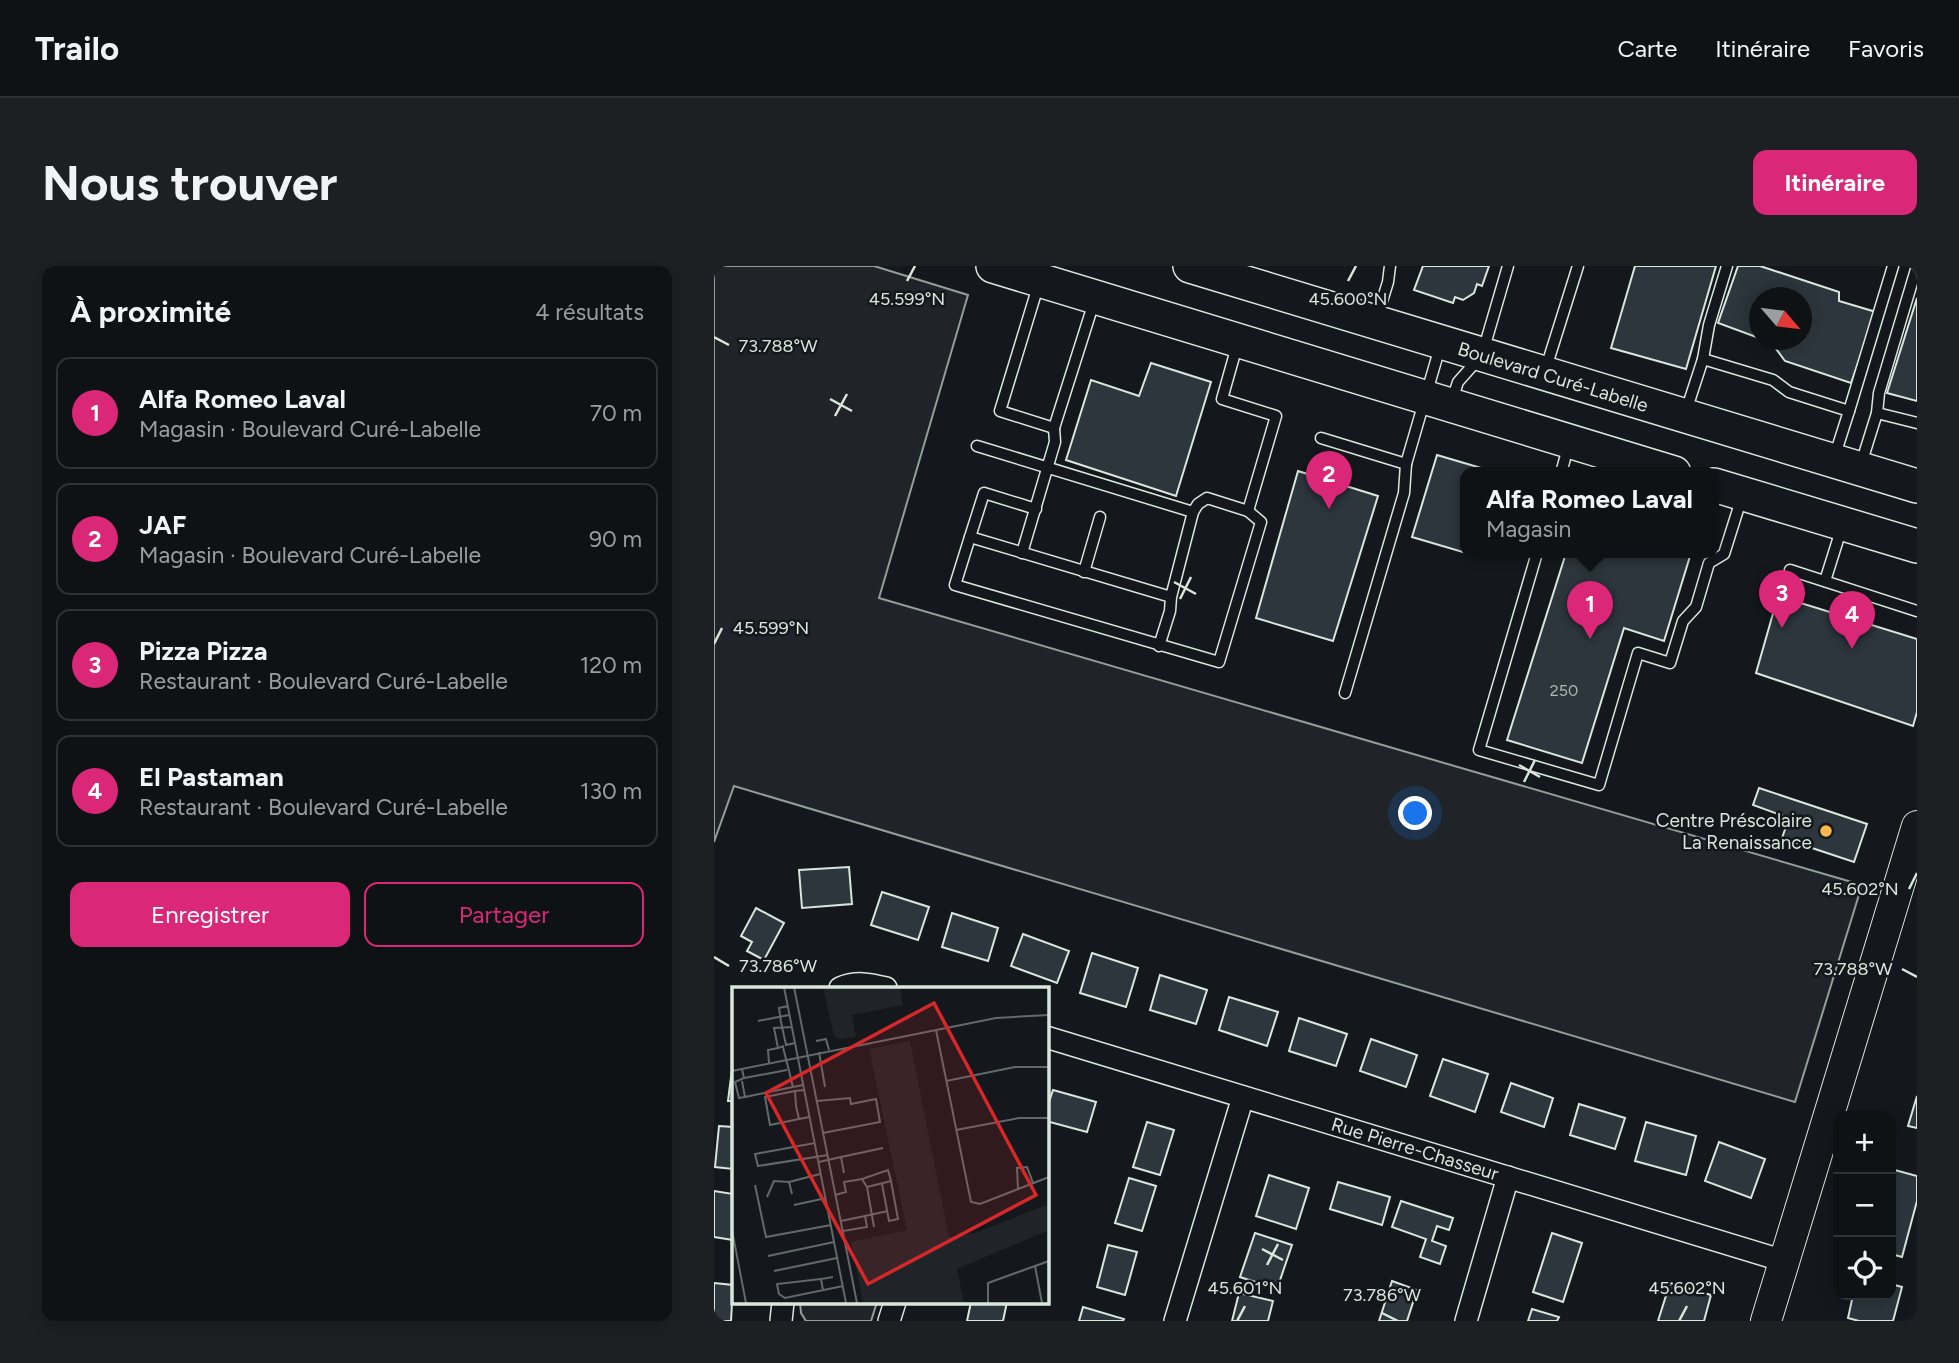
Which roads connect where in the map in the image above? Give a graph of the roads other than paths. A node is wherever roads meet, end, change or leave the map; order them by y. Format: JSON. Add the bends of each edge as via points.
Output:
{"nodes":[{"id":1,"x":993,"y":266,"type":"edge"},
{"id":2,"x":1190,"y":266,"type":"edge"},
{"id":3,"x":1390,"y":266,"type":"edge"},
{"id":4,"x":1508,"y":266,"type":"edge"},
{"id":5,"x":1578,"y":266,"type":"edge"},
{"id":6,"x":1727,"y":266,"type":"edge"},
{"id":7,"x":1893,"y":266,"type":"edge"},
{"id":8,"x":1917,"y":266,"type":"edge"},
{"id":9,"x":1040,"y":280,"type":"junction"},
{"id":10,"x":1096,"y":297,"type":"junction"},
{"id":11,"x":1376,"y":323,"type":"junction"},
{"id":12,"x":1239,"y":340,"type":"junction"},
{"id":13,"x":1441,"y":342,"type":"junction"},
{"id":14,"x":1482,"y":355,"type":"junction"},
{"id":15,"x":1703,"y":359,"type":"junction"},
{"id":16,"x":1544,"y":374,"type":"junction"},
{"id":17,"x":1438,"y":401,"type":"junction"},
{"id":18,"x":1849,"y":411,"type":"junction"},
{"id":19,"x":1877,"y":412,"type":"junction"},
{"id":20,"x":1685,"y":416,"type":"junction"},
{"id":21,"x":1917,"y":423,"type":"edge"},
{"id":22,"x":1054,"y":428,"type":"junction"},
{"id":23,"x":1321,"y":438,"type":"dead end"},
{"id":24,"x":1570,"y":441,"type":"junction"},
{"id":25,"x":977,"y":446,"type":"dead end"},
{"id":26,"x":1406,"y":464,"type":"junction"},
{"id":27,"x":1846,"y":465,"type":"junction"},
{"id":28,"x":1562,"y":467,"type":"edge"},
{"id":29,"x":1654,"y":467,"type":"edge"},
{"id":30,"x":1048,"y":468,"type":"junction"},
{"id":31,"x":1917,"y":486,"type":"edge"},
{"id":32,"x":1729,"y":489,"type":"edge"},
{"id":33,"x":1036,"y":509,"type":"junction"},
{"id":34,"x":1248,"y":510,"type":"junction"},
{"id":35,"x":1193,"y":512,"type":"junction"},
{"id":36,"x":1100,"y":517,"type":"dead end"},
{"id":37,"x":1843,"y":524,"type":"junction"},
{"id":38,"x":970,"y":537,"type":"junction"},
{"id":39,"x":1917,"y":546,"type":"edge"},
{"id":40,"x":1022,"y":553,"type":"junction"},
{"id":41,"x":1719,"y":557,"type":"edge"},
{"id":42,"x":1536,"y":558,"type":"edge"},
{"id":43,"x":1717,"y":558,"type":"edge"},
{"id":44,"x":1790,"y":570,"type":"dead end"},
{"id":45,"x":1084,"y":572,"type":"junction"},
{"id":46,"x":1825,"y":581,"type":"junction"},
{"id":47,"x":1171,"y":597,"type":"junction"},
{"id":48,"x":1917,"y":611,"type":"edge"},
{"id":49,"x":1159,"y":646,"type":"junction"},
{"id":50,"x":1345,"y":693,"type":"dead end"},
{"id":51,"x":1917,"y":826,"type":"edge"},
{"id":52,"x":845,"y":987,"type":"edge"},
{"id":53,"x":878,"y":987,"type":"edge"},
{"id":54,"x":1048,"y":1038,"type":"edge"},
{"id":55,"x":1243,"y":1097,"type":"junction"},
{"id":56,"x":1508,"y":1177,"type":"junction"},
{"id":57,"x":1784,"y":1261,"type":"junction"},
{"id":58,"x":894,"y":1304,"type":"edge"},
{"id":59,"x":889,"y":1321,"type":"edge"},
{"id":60,"x":1175,"y":1321,"type":"edge"},
{"id":61,"x":1466,"y":1321,"type":"edge"},
{"id":62,"x":1766,"y":1321,"type":"edge"}],
"edges":[{"from":1,"to":9,"type":"main road"},
{"from":2,"to":11,"type":"main road","name":"Boulevard Curé-Labelle","via":[[1247,279]]},
{"from":3,"to":11,"type":"lane"},
{"from":4,"to":14,"type":"lane"},
{"from":5,"to":16,"type":"lane"},
{"from":6,"to":15,"type":"lane"},
{"from":7,"to":18,"type":"lane"},
{"from":8,"to":19,"type":"lane"},
{"from":9,"to":10,"type":"main road"},
{"from":9,"to":22,"type":"lane","via":[[1000,411]]},
{"from":10,"to":12,"type":"main road"},
{"from":10,"to":22,"type":"lane"},
{"from":11,"to":13,"type":"main road","name":"Boulevard Curé-Labelle"},
{"from":12,"to":17,"type":"main road"},
{"from":12,"to":34,"type":"lane","via":[[1222,399],[1276,416]]},
{"from":13,"to":14,"type":"main road","name":"Boulevard Curé-Labelle"},
{"from":13,"to":17,"type":"lane"},
{"from":14,"to":16,"type":"main road","name":"Boulevard Curé-Labelle"},
{"from":14,"to":17,"type":"lane"},
{"from":15,"to":18,"type":"lane","via":[[1773,380],[1789,392]]},
{"from":15,"to":20,"type":"lane"},
{"from":16,"to":20,"type":"main road","name":"Boulevard Curé-Labelle"},
{"from":17,"to":24,"type":"main road"},
{"from":17,"to":26,"type":"lane"},
{"from":18,"to":27,"type":"lane"},
{"from":19,"to":21,"type":"lane"},
{"from":19,"to":27,"type":"lane"},
{"from":20,"to":27,"type":"main road","name":"Boulevard Curé-Labelle"},
{"from":22,"to":30,"type":"lane"},
{"from":23,"to":26,"type":"lane"},
{"from":24,"to":28,"type":"lane"},
{"from":24,"to":29,"type":"main road"},
{"from":25,"to":30,"type":"lane"},
{"from":26,"to":50,"type":"lane","via":[[1404,493]]},
{"from":27,"to":31,"type":"main road","name":"Boulevard Curé-Labelle"},
{"from":30,"to":33,"type":"lane"},
{"from":30,"to":35,"type":"lane"},
{"from":32,"to":37,"type":"main road"},
{"from":32,"to":41,"type":"lane","via":[[1724,554]]},
{"from":33,"to":38,"type":"lane","via":[[984,493]]},
{"from":33,"to":40,"type":"lane"},
{"from":34,"to":35,"type":"lane","via":[[1207,498]]},
{"from":34,"to":49,"type":"lane","via":[[1261,522],[1219,662]]},
{"from":35,"to":47,"type":"lane"},
{"from":36,"to":45,"type":"lane"},
{"from":37,"to":39,"type":"main road"},
{"from":37,"to":46,"type":"lane"},
{"from":38,"to":40,"type":"lane"},
{"from":38,"to":49,"type":"lane","via":[[955,585]]},
{"from":40,"to":45,"type":"lane"},
{"from":42,"to":43,"type":"lane","via":[[1479,750],[1599,785],[1638,653],[1670,663],[1683,621],[1696,607],[1709,563]]},
{"from":44,"to":46,"type":"lane"},
{"from":45,"to":47,"type":"lane"},
{"from":46,"to":48,"type":"lane"},
{"from":47,"to":49,"type":"lane"},
{"from":51,"to":57,"type":"street"},
{"from":52,"to":53,"type":"street","via":[[863,983]]},
{"from":54,"to":55,"type":"street","name":"Rue Pierre-Chasseur"},
{"from":55,"to":56,"type":"street","name":"Rue Pierre-Chasseur"},
{"from":55,"to":60,"type":"street"},
{"from":56,"to":57,"type":"street","name":"Rue Pierre-Chasseur"},
{"from":56,"to":61,"type":"street"},
{"from":57,"to":62,"type":"street"},
{"from":58,"to":59,"type":"street"}]}
